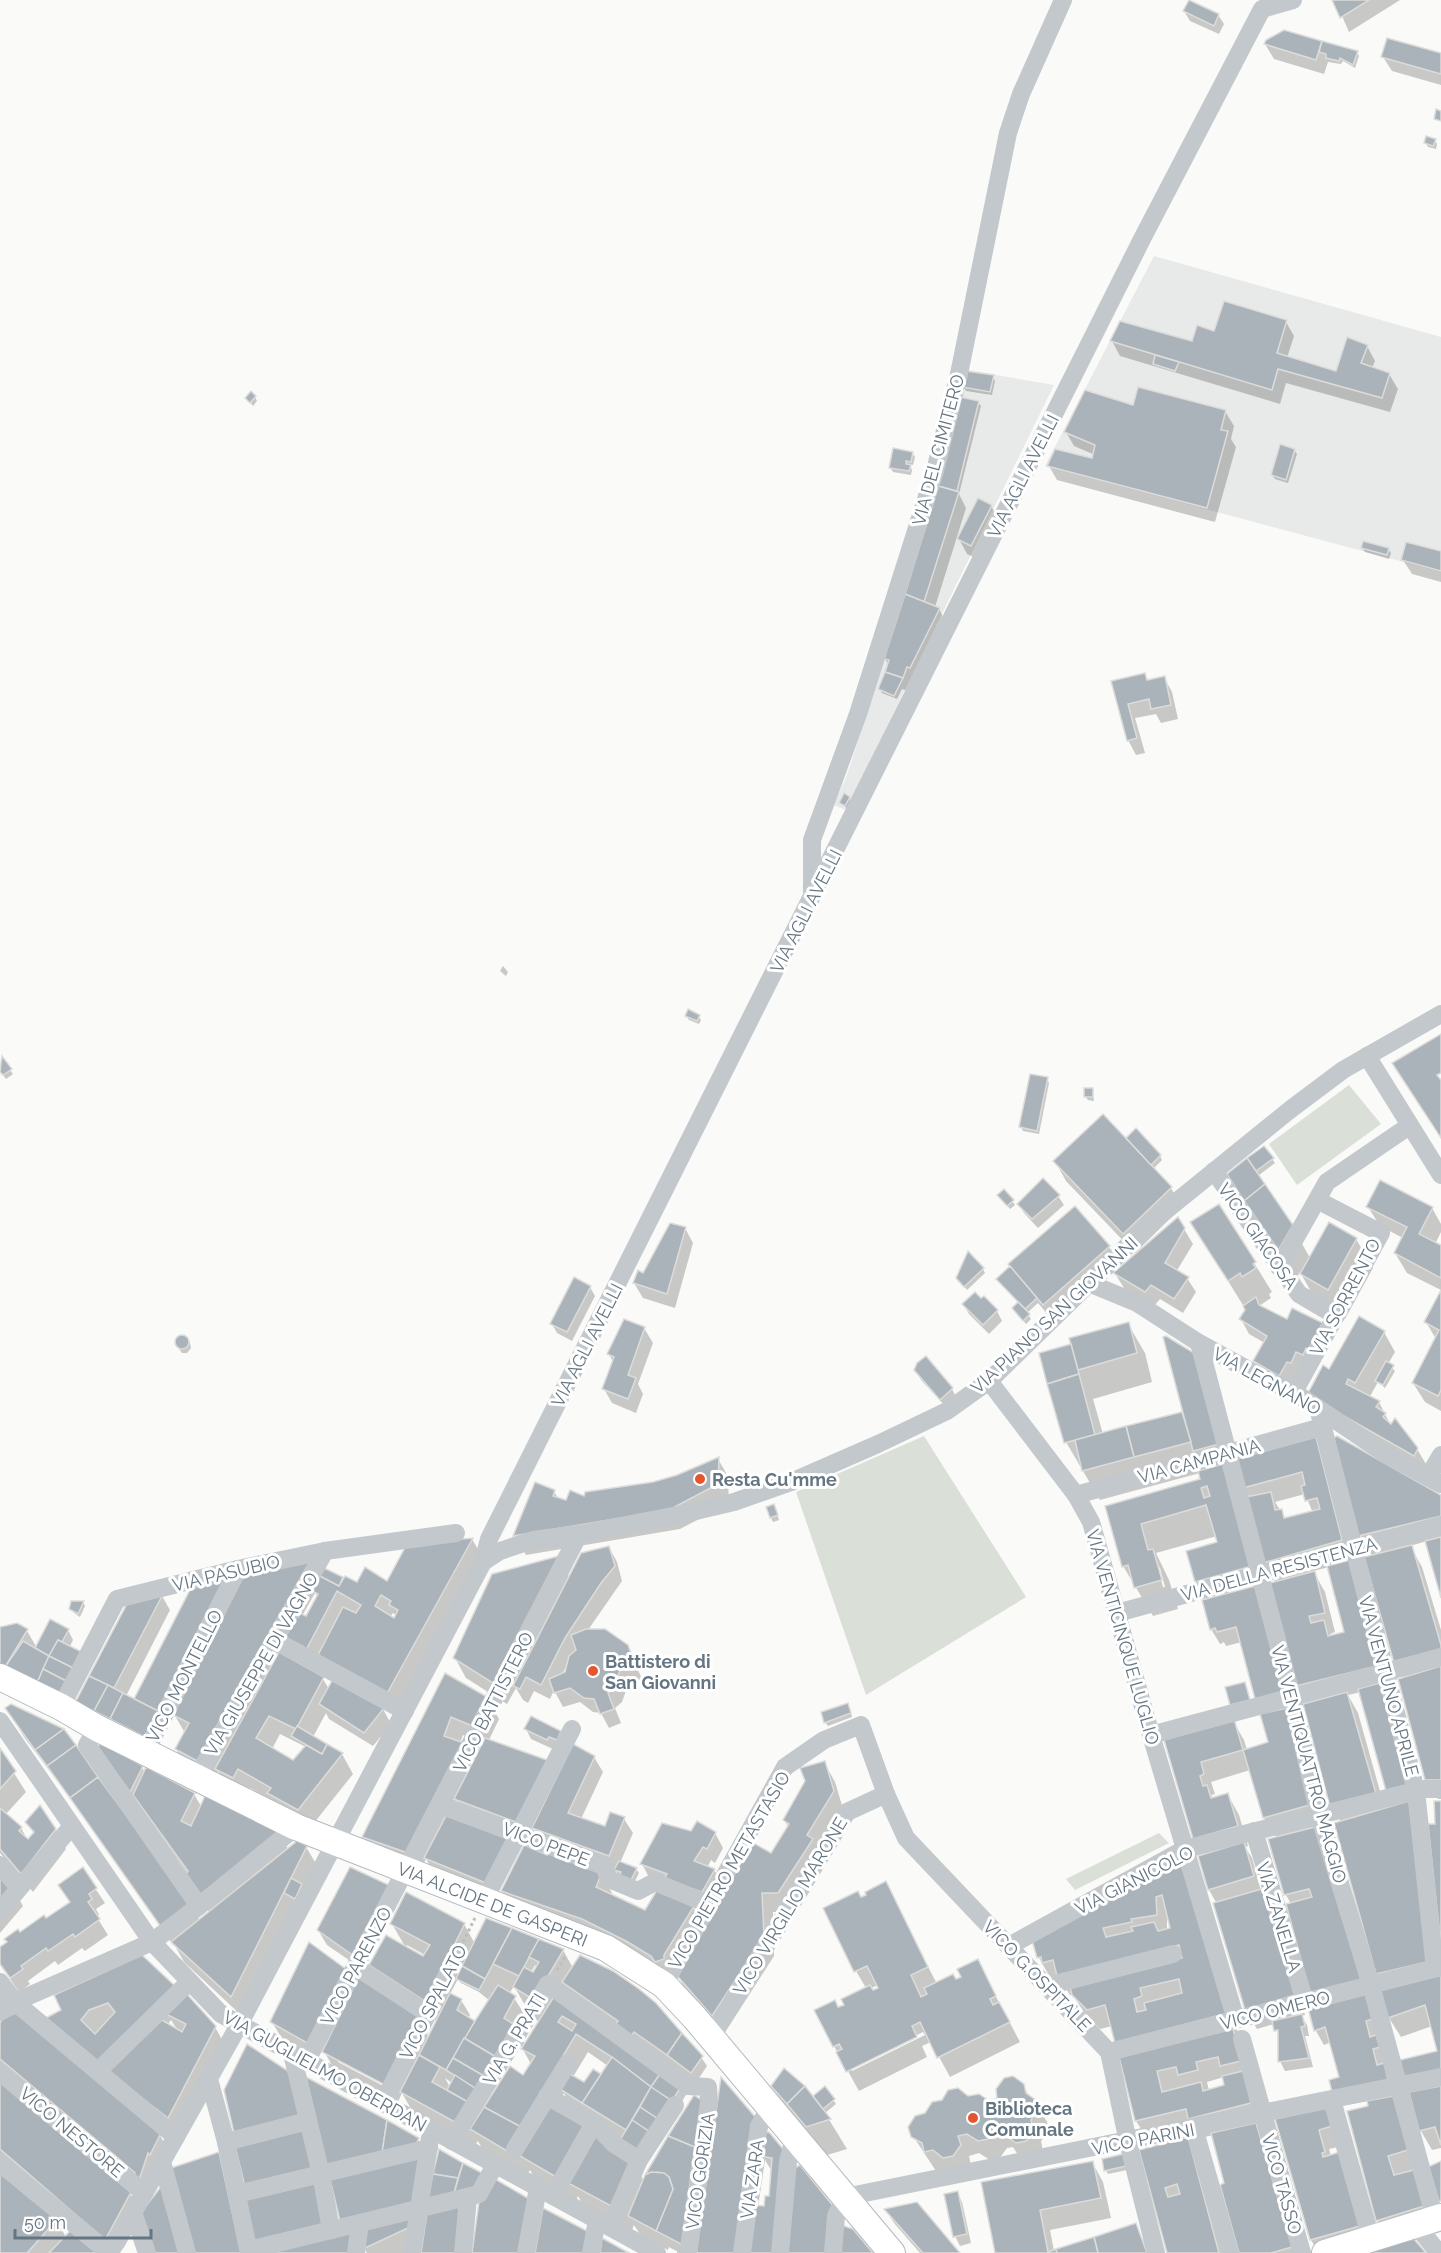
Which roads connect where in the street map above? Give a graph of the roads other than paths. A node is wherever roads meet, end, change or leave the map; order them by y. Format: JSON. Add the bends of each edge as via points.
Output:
{"nodes":[{"id":1,"x":1063,"y":0,"type":"edge"},
{"id":2,"x":1293,"y":0,"type":"edge"},
{"id":3,"x":812,"y":899,"type":"junction"},
{"id":4,"x":1441,"y":1014,"type":"edge"},
{"id":5,"x":1367,"y":1056,"type":"junction"},
{"id":6,"x":1409,"y":1126,"type":"junction"},
{"id":7,"x":1214,"y":1171,"type":"junction"},
{"id":8,"x":1441,"y":1175,"type":"edge"},
{"id":9,"x":1317,"y":1200,"type":"junction"},
{"id":10,"x":1279,"y":1267,"type":"junction"},
{"id":11,"x":1091,"y":1284,"type":"junction"},
{"id":12,"x":1336,"y":1316,"type":"junction"},
{"id":13,"x":1198,"y":1343,"type":"junction"},
{"id":14,"x":989,"y":1381,"type":"junction"},
{"id":15,"x":1294,"y":1392,"type":"junction"},
{"id":16,"x":1318,"y":1408,"type":"junction"},
{"id":17,"x":1322,"y":1427,"type":"junction"},
{"id":18,"x":1227,"y":1453,"type":"junction"},
{"id":19,"x":1441,"y":1455,"type":"edge"},
{"id":20,"x":1435,"y":1481,"type":"edge"},
{"id":21,"x":1076,"y":1495,"type":"junction"},
{"id":22,"x":1441,"y":1525,"type":"edge"},
{"id":23,"x":456,"y":1533,"type":"dead end"},
{"id":24,"x":579,"y":1534,"type":"junction"},
{"id":25,"x":1353,"y":1549,"type":"junction"},
{"id":26,"x":325,"y":1551,"type":"junction"},
{"id":27,"x":483,"y":1562,"type":"junction"},
{"id":28,"x":238,"y":1569,"type":"junction"},
{"id":29,"x":1259,"y":1574,"type":"junction"},
{"id":30,"x":1117,"y":1613,"type":"junction"},
{"id":31,"x":274,"y":1640,"type":"junction"},
{"id":32,"x":1441,"y":1657,"type":"edge"},
{"id":33,"x":1386,"y":1672,"type":"junction"},
{"id":34,"x":0,"y":1677,"type":"edge"},
{"id":35,"x":1292,"y":1697,"type":"junction"},
{"id":36,"x":61,"y":1707,"type":"junction"},
{"id":37,"x":405,"y":1712,"type":"junction"},
{"id":38,"x":0,"y":1721,"type":"edge"},
{"id":39,"x":861,"y":1725,"type":"joint"},
{"id":40,"x":97,"y":1728,"type":"junction"},
{"id":41,"x":572,"y":1729,"type":"dead end"},
{"id":42,"x":1151,"y":1735,"type":"junction"},
{"id":43,"x":146,"y":1751,"type":"junction"},
{"id":44,"x":197,"y":1777,"type":"junction"},
{"id":45,"x":1441,"y":1789,"type":"edge"},
{"id":46,"x":1416,"y":1791,"type":"junction"},
{"id":47,"x":886,"y":1794,"type":"junction"},
{"id":48,"x":440,"y":1805,"type":"junction"},
{"id":49,"x":1319,"y":1815,"type":"junction"},
{"id":50,"x":72,"y":1826,"type":"junction"},
{"id":51,"x":296,"y":1827,"type":"junction"},
{"id":52,"x":1254,"y":1831,"type":"junction"},
{"id":53,"x":519,"y":1833,"type":"junction"},
{"id":54,"x":336,"y":1842,"type":"junction"},
{"id":55,"x":1185,"y":1850,"type":"junction"},
{"id":56,"x":0,"y":1865,"type":"edge"},
{"id":57,"x":406,"y":1871,"type":"junction"},
{"id":58,"x":19,"y":1888,"type":"junction"},
{"id":59,"x":484,"y":1901,"type":"junction"},
{"id":60,"x":708,"y":1904,"type":"junction"},
{"id":61,"x":200,"y":1906,"type":"junction"},
{"id":62,"x":0,"y":1911,"type":"edge"},
{"id":63,"x":152,"y":1942,"type":"junction"},
{"id":64,"x":1009,"y":1946,"type":"junction"},
{"id":65,"x":1173,"y":1954,"type":"dead end"},
{"id":66,"x":456,"y":1957,"type":"road end"},
{"id":67,"x":356,"y":1967,"type":"junction"},
{"id":68,"x":1438,"y":1968,"type":"edge"},
{"id":69,"x":0,"y":1982,"type":"edge"},
{"id":70,"x":189,"y":1982,"type":"junction"},
{"id":71,"x":663,"y":1985,"type":"junction"},
{"id":72,"x":1371,"y":1985,"type":"junction"},
{"id":73,"x":1047,"y":1986,"type":"junction"},
{"id":74,"x":1305,"y":2002,"type":"junction"},
{"id":75,"x":8,"y":2007,"type":"edge"},
{"id":76,"x":427,"y":2013,"type":"junction"},
{"id":77,"x":1236,"y":2020,"type":"junction"},
{"id":78,"x":239,"y":2025,"type":"junction"},
{"id":79,"x":711,"y":2037,"type":"junction"},
{"id":80,"x":1242,"y":2039,"type":"dead end"},
{"id":81,"x":1109,"y":2052,"type":"junction"},
{"id":82,"x":299,"y":2058,"type":"junction"},
{"id":83,"x":568,"y":2063,"type":"dead end"},
{"id":84,"x":98,"y":2071,"type":"junction"},
{"id":85,"x":0,"y":2072,"type":"edge"},
{"id":86,"x":1441,"y":2077,"type":"edge"},
{"id":87,"x":209,"y":2079,"type":"junction"},
{"id":88,"x":1398,"y":2086,"type":"junction"},
{"id":89,"x":708,"y":2087,"type":"joint"},
{"id":90,"x":547,"y":2096,"type":"junction"},
{"id":91,"x":1332,"y":2100,"type":"junction"},
{"id":92,"x":382,"y":2103,"type":"junction"},
{"id":93,"x":675,"y":2105,"type":"dead end"},
{"id":94,"x":770,"y":2107,"type":"junction"},
{"id":95,"x":1262,"y":2114,"type":"junction"},
{"id":96,"x":308,"y":2121,"type":"junction"},
{"id":97,"x":594,"y":2123,"type":"junction"},
{"id":98,"x":1194,"y":2128,"type":"junction"},
{"id":99,"x":177,"y":2137,"type":"junction"},
{"id":100,"x":794,"y":2137,"type":"junction"},
{"id":101,"x":430,"y":2139,"type":"junction"},
{"id":102,"x":452,"y":2141,"type":"junction"},
{"id":103,"x":226,"y":2142,"type":"junction"},
{"id":104,"x":1128,"y":2142,"type":"junction"},
{"id":105,"x":515,"y":2149,"type":"dead end"},
{"id":106,"x":639,"y":2160,"type":"junction"},
{"id":107,"x":162,"y":2162,"type":"junction"},
{"id":108,"x":0,"y":2163,"type":"edge"},
{"id":109,"x":495,"y":2165,"type":"junction"},
{"id":110,"x":321,"y":2174,"type":"junction"},
{"id":111,"x":546,"y":2192,"type":"junction"},
{"id":112,"x":144,"y":2193,"type":"junction"},
{"id":113,"x":237,"y":2194,"type":"junction"},
{"id":114,"x":468,"y":2197,"type":"junction"},
{"id":115,"x":845,"y":2197,"type":"junction"},
{"id":116,"x":418,"y":2209,"type":"junction"},
{"id":117,"x":133,"y":2212,"type":"junction"},
{"id":118,"x":1430,"y":2220,"type":"edge"},
{"id":119,"x":360,"y":2223,"type":"junction"},
{"id":120,"x":603,"y":2224,"type":"junction"},
{"id":121,"x":331,"y":2230,"type":"junction"},
{"id":122,"x":1371,"y":2239,"type":"junction"},
{"id":123,"x":249,"y":2251,"type":"edge"},
{"id":124,"x":646,"y":2251,"type":"edge"},
{"id":125,"x":108,"y":2253,"type":"edge"},
{"id":126,"x":147,"y":2253,"type":"edge"},
{"id":127,"x":187,"y":2253,"type":"edge"},
{"id":128,"x":356,"y":2253,"type":"edge"},
{"id":129,"x":412,"y":2253,"type":"edge"},
{"id":130,"x":463,"y":2253,"type":"edge"},
{"id":131,"x":526,"y":2253,"type":"edge"},
{"id":132,"x":591,"y":2253,"type":"edge"},
{"id":133,"x":686,"y":2253,"type":"edge"},
{"id":134,"x":742,"y":2253,"type":"edge"},
{"id":135,"x":780,"y":2253,"type":"edge"},
{"id":136,"x":832,"y":2253,"type":"edge"},
{"id":137,"x":892,"y":2253,"type":"edge"},
{"id":138,"x":1156,"y":2253,"type":"edge"},
{"id":139,"x":1230,"y":2253,"type":"edge"},
{"id":140,"x":1302,"y":2253,"type":"edge"},
{"id":141,"x":1324,"y":2253,"type":"edge"},
{"id":142,"x":1439,"y":2253,"type":"edge"}],
"edges":[{"from":1,"to":3,"type":"street","name":"VIA DEL CIMITERO","via":[[1008,133],[935,471],[858,714],[812,840]]},
{"from":2,"to":3,"type":"street","name":"VIA AGLI AVELLI","via":[[1262,9],[1143,237]]},
{"from":3,"to":27,"type":"street","name":"VIA AGLI AVELLI","via":[[495,1528]]},
{"from":4,"to":5,"type":"street","name":"VIA PIANO SAN GIOVANNI"},
{"from":5,"to":6,"type":"street"},
{"from":5,"to":7,"type":"street","name":"VIA PIANO SAN GIOVANNI","via":[[1291,1109]]},
{"from":6,"to":8,"type":"street"},
{"from":6,"to":9,"type":"street","via":[[1327,1182]]},
{"from":7,"to":10,"type":"street","name":"VICO GIACOSA"},
{"from":7,"to":11,"type":"street","name":"VIA PIANO SAN GIOVANNI","via":[[1154,1220]]},
{"from":9,"to":10,"type":"street"},
{"from":9,"to":12,"type":"street","name":"VIA SORRENTO","via":[[1381,1233]]},
{"from":10,"to":12,"type":"street","name":"VICO GIACOSA","via":[[1299,1294]]},
{"from":11,"to":13,"type":"street","name":"VIA LEGNANO","via":[[1137,1303]]},
{"from":11,"to":14,"type":"street","name":"VIA PIANO SAN GIOVANNI"},
{"from":12,"to":15,"type":"street","name":"VIA SORRENTO"},
{"from":13,"to":15,"type":"street","name":"VIA LEGNANO"},
{"from":13,"to":18,"type":"street","name":"VIA VENTIQUATTRO MAGGIO"},
{"from":14,"to":21,"type":"street","name":"VIA VENTICINQUE LUGLIO"},
{"from":14,"to":24,"type":"street","name":"VIA PIANO SAN GIOVANNI","via":[[947,1411],[791,1482],[724,1504]]},
{"from":15,"to":16,"type":"street","name":"VIA LEGNANO"},
{"from":16,"to":17,"type":"street","name":"VIA VENTUNO APRILE"},
{"from":16,"to":20,"type":"street","name":"VIA LEGNANO","via":[[1387,1455]]},
{"from":17,"to":18,"type":"street","name":"VIA CAMPANIA"},
{"from":17,"to":25,"type":"street","name":"VIA VENTUNO APRILE"},
{"from":18,"to":21,"type":"street","name":"VIA CAMPANIA"},
{"from":18,"to":29,"type":"street","name":"VIA VENTIQUATTRO MAGGIO"},
{"from":19,"to":20,"type":"street"},
{"from":21,"to":30,"type":"street","name":"VIA VENTICINQUE LUGLIO","via":[[1091,1522]]},
{"from":22,"to":25,"type":"street","name":"VIA DELLA RESISTENZA"},
{"from":23,"to":26,"type":"street","name":"VIA PASUBIO"},
{"from":24,"to":27,"type":"street","name":"VIA PIANO SAN GIOVANNI","via":[[514,1545]]},
{"from":24,"to":48,"type":"street","name":"VICO BATTISTERO"},
{"from":25,"to":29,"type":"street","name":"VIA DELLA RESISTENZA"},
{"from":25,"to":33,"type":"street","name":"VIA VENTUNO APRILE"},
{"from":26,"to":28,"type":"street","name":"VIA PASUBIO"},
{"from":26,"to":31,"type":"street","name":"VIA GIUSEPPE DI VAGNO"},
{"from":27,"to":37,"type":"street","name":"VIA AGLI AVELLI"},
{"from":28,"to":36,"type":"street","name":"VIA PASUBIO","via":[[117,1599]]},
{"from":28,"to":43,"type":"street","name":"VICO MONTELLO"},
{"from":29,"to":30,"type":"street","name":"VIA DELLA RESISTENZA"},
{"from":29,"to":35,"type":"street","name":"VIA VENTIQUATTRO MAGGIO"},
{"from":30,"to":42,"type":"street","name":"VIA VENTICINQUE LUGLIO"},
{"from":31,"to":37,"type":"street"},
{"from":31,"to":44,"type":"street","name":"VIA GIUSEPPE DI VAGNO"},
{"from":32,"to":33,"type":"street"},
{"from":33,"to":35,"type":"street"},
{"from":33,"to":46,"type":"street","name":"VIA VENTUNO APRILE"},
{"from":34,"to":36,"type":"street","name":"VIA ALCIDE DE GASPERI"},
{"from":35,"to":42,"type":"street"},
{"from":35,"to":49,"type":"street","name":"VIA VENTIQUATTRO MAGGIO"},
{"from":36,"to":40,"type":"street","name":"VIA ALCIDE DE GASPERI"},
{"from":37,"to":54,"type":"street","name":"VIA AGLI AVELLI"},
{"from":38,"to":50,"type":"street","name":"VIA GUGLIELMO OBERDAN"},
{"from":39,"to":47,"type":"street","name":"VICO G.OSPITALE"},
{"from":39,"to":60,"type":"street","name":"VICO PIETRO METASTASIO","via":[[824,1740],[785,1767]]},
{"from":40,"to":43,"type":"street","name":"VIA ALCIDE DE GASPERI"},
{"from":40,"to":61,"type":"street","via":[[87,1745]]},
{"from":41,"to":53,"type":"street"},
{"from":42,"to":55,"type":"street","name":"VIA VENTICINQUE LUGLIO"},
{"from":43,"to":44,"type":"street","name":"VIA ALCIDE DE GASPERI"},
{"from":44,"to":51,"type":"street","name":"VIA ALCIDE DE GASPERI"},
{"from":45,"to":46,"type":"street","name":"VIA GIANICOLO"},
{"from":46,"to":49,"type":"street","name":"VIA GIANICOLO"},
{"from":46,"to":68,"type":"street","name":"VIA VENTUNO APRILE"},
{"from":47,"to":64,"type":"street","name":"VICO G.OSPITALE","via":[[906,1838]]},
{"from":47,"to":79,"type":"street","name":"VICO VIRGILIO MARONE","via":[[847,1812]]},
{"from":48,"to":53,"type":"street","name":"VICO PEPE"},
{"from":48,"to":57,"type":"street","name":"VICO BATTISTERO"},
{"from":49,"to":52,"type":"street","name":"VIA GIANICOLO"},
{"from":49,"to":72,"type":"street","name":"VIA VENTIQUATTRO MAGGIO"},
{"from":50,"to":58,"type":"street"},
{"from":50,"to":63,"type":"street","name":"VIA GUGLIELMO OBERDAN"},
{"from":51,"to":54,"type":"street","name":"VIA ALCIDE DE GASPERI"},
{"from":51,"to":61,"type":"street"},
{"from":52,"to":55,"type":"street","name":"VIA GIANICOLO"},
{"from":52,"to":74,"type":"street","name":"VIA ZANELLA"},
{"from":53,"to":59,"type":"street"},
{"from":53,"to":60,"type":"street","name":"VICO PEPE","via":[[604,1866],[609,1879],[638,1891],[655,1882]]},
{"from":54,"to":57,"type":"street","name":"VIA ALCIDE DE GASPERI"},
{"from":54,"to":78,"type":"street","name":"VIA AGLI AVELLI"},
{"from":55,"to":64,"type":"street","name":"VIA GIANICOLO"},
{"from":55,"to":77,"type":"street","name":"VIA VENTICINQUE LUGLIO"},
{"from":56,"to":58,"type":"street"},
{"from":57,"to":59,"type":"street","name":"VIA ALCIDE DE GASPERI"},
{"from":57,"to":67,"type":"street","name":"VICO PARENZO"},
{"from":58,"to":62,"type":"street"},
{"from":59,"to":71,"type":"street","name":"VIA ALCIDE DE GASPERI","via":[[606,1948]]},
{"from":60,"to":71,"type":"street","name":"VICO PIETRO METASTASIO"},
{"from":61,"to":63,"type":"street"},
{"from":63,"to":70,"type":"street","name":"VIA GUGLIELMO OBERDAN"},
{"from":63,"to":75,"type":"street"},
{"from":64,"to":73,"type":"street","name":"VICO G.OSPITALE"},
{"from":65,"to":73,"type":"street"},
{"from":66,"to":76,"type":"street","name":"VICO SPALATO"},
{"from":67,"to":76,"type":"street"},
{"from":67,"to":82,"type":"street","name":"VICO PARENZO"},
{"from":68,"to":72,"type":"street","name":"VICO OMERO"},
{"from":69,"to":75,"type":"street"},
{"from":70,"to":78,"type":"street","name":"VIA GUGLIELMO OBERDAN","via":[[220,2014]]},
{"from":70,"to":84,"type":"street"},
{"from":71,"to":79,"type":"street","name":"VIA ALCIDE DE GASPERI"},
{"from":72,"to":74,"type":"street","name":"VICO OMERO"},
{"from":72,"to":88,"type":"street","name":"VIA VENTIQUATTRO MAGGIO"},
{"from":73,"to":81,"type":"street","name":"VICO G.OSPITALE"},
{"from":74,"to":77,"type":"street","name":"VICO OMERO"},
{"from":75,"to":84,"type":"street"},
{"from":76,"to":92,"type":"street","name":"VICO SPALATO"},
{"from":77,"to":81,"type":"street","name":"VICO OMERO"},
{"from":78,"to":82,"type":"street","name":"VIA GUGLIELMO OBERDAN"},
{"from":78,"to":87,"type":"street","name":"VIA AGLI AVELLI"},
{"from":79,"to":94,"type":"street","name":"VIA ALCIDE DE GASPERI"},
{"from":80,"to":95,"type":"street","name":"VICO TASSO"},
{"from":81,"to":104,"type":"street"},
{"from":82,"to":92,"type":"street","name":"VIA GUGLIELMO OBERDAN"},
{"from":82,"to":96,"type":"street"},
{"from":83,"to":90,"type":"street"},
{"from":84,"to":99,"type":"street"},
{"from":85,"to":112,"type":"street","name":"VICO NESTORE"},
{"from":86,"to":88,"type":"street","name":"VICO PARINI"},
{"from":87,"to":99,"type":"street","name":"VIA AGLI AVELLI"},
{"from":87,"to":103,"type":"street"},
{"from":88,"to":91,"type":"street","name":"VICO PARINI"},
{"from":88,"to":118,"type":"street","name":"VIA VENTIQUATTRO MAGGIO"},
{"from":89,"to":102,"type":"street","name":"VIA G. PRATI","via":[[688,2086],[548,1984]]},
{"from":89,"to":133,"type":"street","name":"VICO GORIZIA"},
{"from":90,"to":97,"type":"street"},
{"from":90,"to":105,"type":"street"},
{"from":91,"to":95,"type":"street","name":"VICO PARINI"},
{"from":91,"to":122,"type":"street"},
{"from":92,"to":101,"type":"street","name":"VIA GUGLIELMO OBERDAN"},
{"from":93,"to":106,"type":"street"},
{"from":94,"to":100,"type":"street","name":"VIA ALCIDE DE GASPERI"},
{"from":94,"to":134,"type":"street","name":"VIA ZARA","via":[[759,2126]]},
{"from":95,"to":98,"type":"street","name":"VICO PARINI"},
{"from":95,"to":140,"type":"street","name":"VICO TASSO"},
{"from":96,"to":103,"type":"street"},
{"from":96,"to":110,"type":"street"},
{"from":97,"to":106,"type":"street","via":[[614,2144]]},
{"from":97,"to":111,"type":"street"},
{"from":98,"to":104,"type":"street","name":"VICO PARINI"},
{"from":98,"to":139,"type":"street"},
{"from":99,"to":107,"type":"street","name":"VIA AGLI AVELLI"},
{"from":100,"to":115,"type":"street","name":"VIA ALCIDE DE GASPERI"},
{"from":100,"to":135,"type":"street"},
{"from":101,"to":102,"type":"street","name":"VIA GUGLIELMO OBERDAN"},
{"from":101,"to":110,"type":"street"},
{"from":101,"to":116,"type":"street"},
{"from":102,"to":109,"type":"street","name":"VIA GUGLIELMO OBERDAN"},
{"from":103,"to":113,"type":"street"},
{"from":104,"to":115,"type":"street","name":"VICO PARINI"},
{"from":104,"to":138,"type":"street"},
{"from":106,"to":120,"type":"street"},
{"from":107,"to":112,"type":"street","name":"VIA AGLI AVELLI"},
{"from":107,"to":127,"type":"street"},
{"from":108,"to":125,"type":"street"},
{"from":109,"to":111,"type":"street","name":"VIA GUGLIELMO OBERDAN"},
{"from":109,"to":114,"type":"street","via":[[478,2194]]},
{"from":110,"to":113,"type":"street"},
{"from":110,"to":121,"type":"street"},
{"from":111,"to":120,"type":"street","name":"VIA GUGLIELMO OBERDAN"},
{"from":111,"to":131,"type":"street"},
{"from":112,"to":117,"type":"street","name":"VIA AGLI AVELLI"},
{"from":113,"to":123,"type":"street"},
{"from":114,"to":116,"type":"street"},
{"from":114,"to":130,"type":"street"},
{"from":115,"to":136,"type":"street","via":[[837,2216]]},
{"from":115,"to":137,"type":"street","name":"VIA ALCIDE DE GASPERI"},
{"from":116,"to":119,"type":"street"},
{"from":116,"to":129,"type":"street"},
{"from":117,"to":125,"type":"street","name":"VIA AGLI AVELLI"},
{"from":117,"to":126,"type":"street"},
{"from":118,"to":122,"type":"street"},
{"from":118,"to":142,"type":"street"},
{"from":119,"to":121,"type":"street"},
{"from":119,"to":128,"type":"street"},
{"from":120,"to":124,"type":"street","name":"VIA GUGLIELMO OBERDAN"},
{"from":120,"to":132,"type":"street"},
{"from":121,"to":123,"type":"street"},
{"from":122,"to":141,"type":"street"}]}
